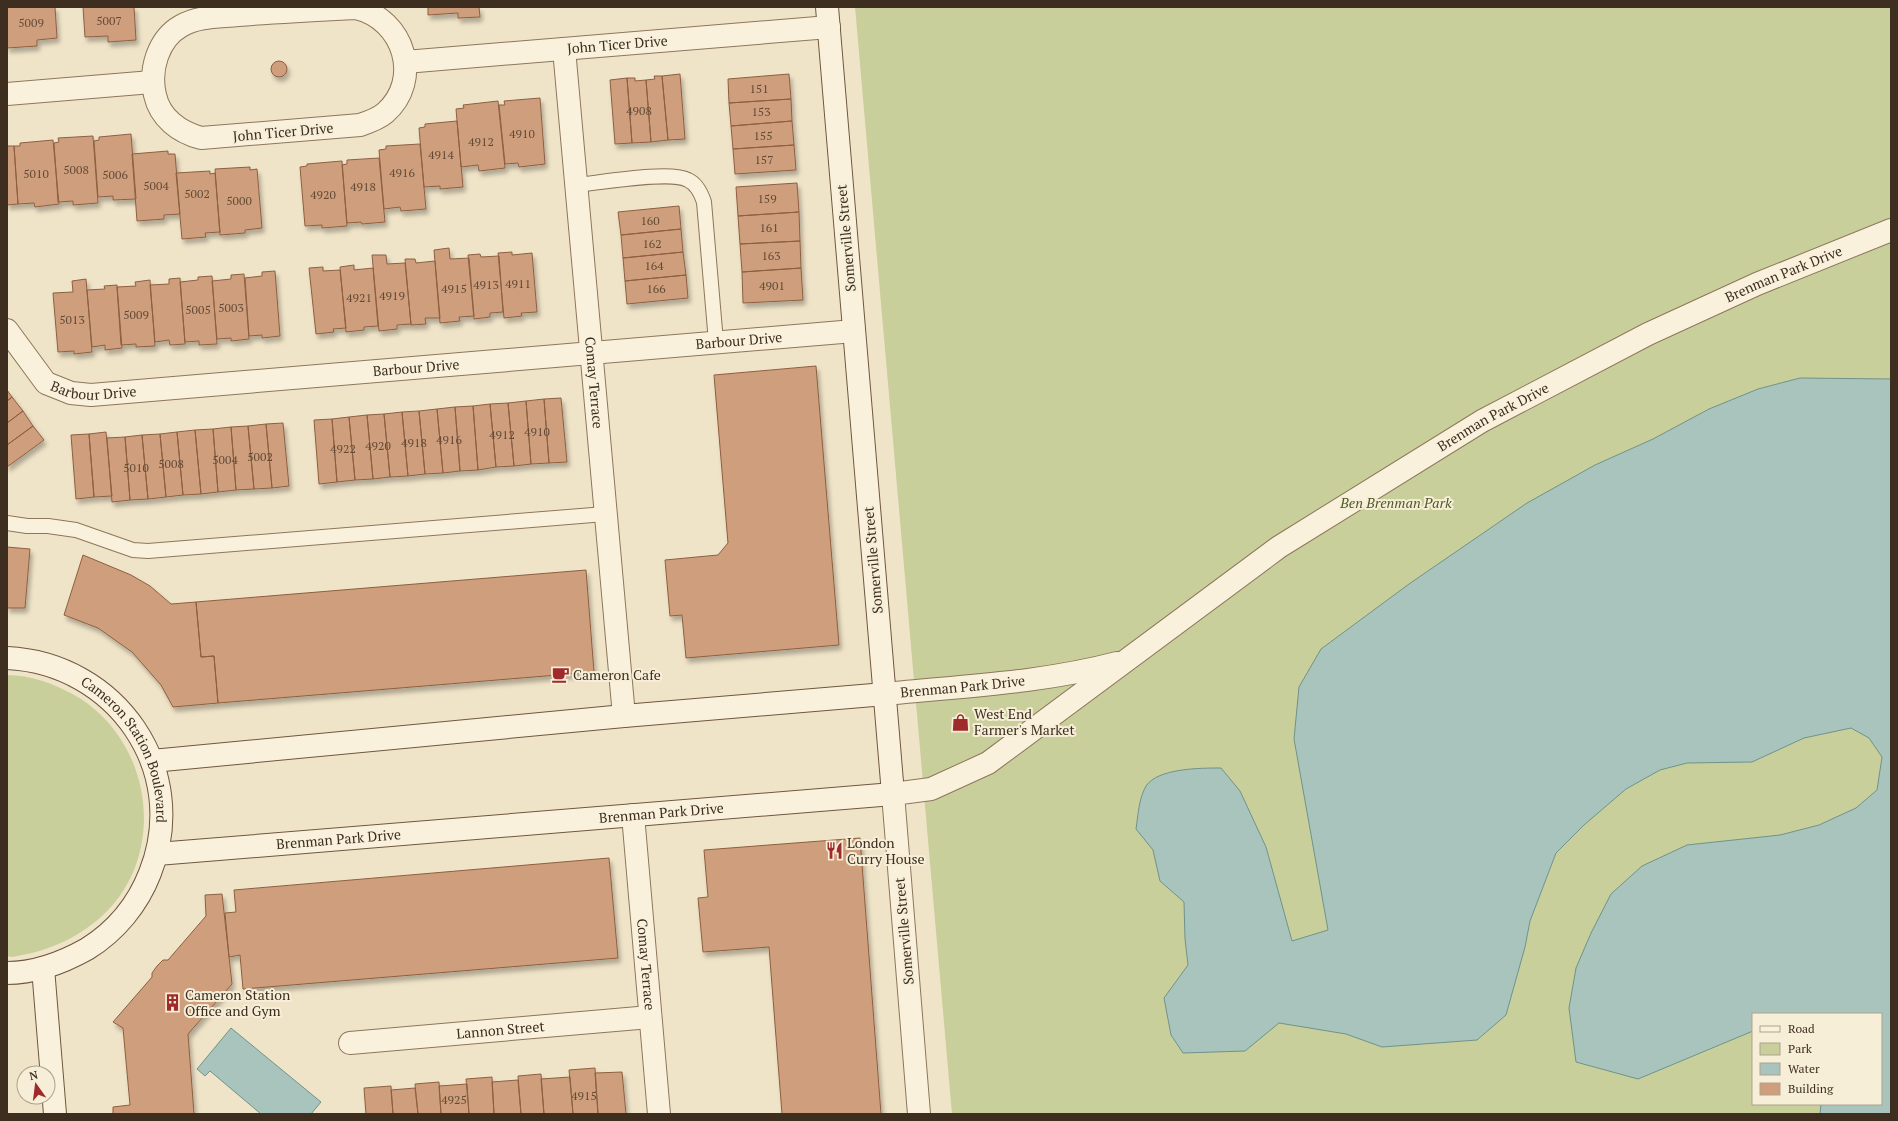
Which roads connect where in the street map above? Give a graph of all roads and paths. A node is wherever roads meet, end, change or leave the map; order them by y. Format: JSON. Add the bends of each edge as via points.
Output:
{"nodes":[{"id":1,"x":271,"y":10,"type":"edge"},
{"id":2,"x":828,"y":17,"type":"edge"},
{"id":3,"x":564,"y":49,"type":"junction"},
{"id":4,"x":405,"y":62,"type":"junction"},
{"id":5,"x":152,"y":82,"type":"junction"},
{"id":6,"x":7,"y":94,"type":"edge"},
{"id":7,"x":576,"y":185,"type":"junction"},
{"id":8,"x":1891,"y":230,"type":"edge"},
{"id":9,"x":7,"y":330,"type":"edge"},
{"id":10,"x":854,"y":331,"type":"junction"},
{"id":11,"x":716,"y":342,"type":"junction"},
{"id":12,"x":591,"y":353,"type":"junction"},
{"id":13,"x":606,"y":514,"type":"junction"},
{"id":14,"x":7,"y":524,"type":"edge"},
{"id":15,"x":7,"y":658,"type":"edge"},
{"id":16,"x":1128,"y":660,"type":"junction"},
{"id":17,"x":885,"y":694,"type":"junction"},
{"id":18,"x":624,"y":716,"type":"junction"},
{"id":19,"x":152,"y":761,"type":"junction"},
{"id":20,"x":893,"y":794,"type":"junction"},
{"id":21,"x":633,"y":815,"type":"junction"},
{"id":22,"x":157,"y":854,"type":"junction"},
{"id":23,"x":43,"y":968,"type":"junction"},
{"id":24,"x":7,"y":973,"type":"edge"},
{"id":25,"x":650,"y":1017,"type":"junction"},
{"id":26,"x":350,"y":1043,"type":"dead end"},
{"id":27,"x":55,"y":1114,"type":"edge"},
{"id":28,"x":659,"y":1114,"type":"edge"},
{"id":29,"x":919,"y":1114,"type":"edge"}],
"edges":[{"from":1,"to":4,"type":"street","name":"John Ticer Drive","via":[[356,8],[369,11],[389,26],[402,49]]},
{"from":1,"to":5,"type":"street","name":"John Ticer Drive","via":[[203,18],[181,26],[163,44],[157,56]]},
{"from":2,"to":3,"type":"street","name":"John Ticer Drive"},
{"from":2,"to":10,"type":"street","name":"Somerville Street"},
{"from":3,"to":4,"type":"street","name":"John Ticer Drive"},
{"from":3,"to":7,"type":"street","name":"Comay Terrace"},
{"from":4,"to":5,"type":"street","name":"John Ticer Drive","via":[[404,79],[394,103],[373,121],[360,125],[209,138],[189,135],[170,122],[155,99]]},
{"from":5,"to":6,"type":"street"},
{"from":7,"to":11,"type":"lane","via":[[670,176],[688,179],[695,185],[704,202]]},
{"from":7,"to":12,"type":"street","name":"Comay Terrace"},
{"from":8,"to":16,"type":"street","name":"Brenman Park Drive","via":[[1757,284],[1648,334],[1482,421],[1279,547]]},
{"from":9,"to":12,"type":"street","name":"Barbour Drive","via":[[46,383],[72,393],[91,395]]},
{"from":10,"to":11,"type":"street","name":"Barbour Drive"},
{"from":10,"to":17,"type":"street","name":"Somerville Street"},
{"from":11,"to":12,"type":"street","name":"Barbour Drive"},
{"from":12,"to":13,"type":"street","name":"Comay Terrace"},
{"from":13,"to":14,"type":"lane","via":[[148,551],[133,550],[76,530]]},
{"from":13,"to":18,"type":"street","name":"Comay Terrace"},
{"from":15,"to":19,"type":"street","name":"Cameron Station Boulevard","via":[[54,666],[87,682],[123,713],[144,743]]},
{"from":16,"to":17,"type":"street","name":"Brenman Park Drive","via":[[1080,673]]},
{"from":16,"to":20,"type":"street","name":"Brenman Park Drive","via":[[988,763],[930,789]]},
{"from":17,"to":18,"type":"street","name":"Brenman Park Drive"},
{"from":17,"to":20,"type":"street","name":"Somerville Street"},
{"from":18,"to":19,"type":"street","name":"Brenman Park Drive"},
{"from":19,"to":22,"type":"street","name":"Cameron Station Boulevard","via":[[161,816]]},
{"from":20,"to":21,"type":"street","name":"Brenman Park Drive"},
{"from":20,"to":29,"type":"street","name":"Somerville Street"},
{"from":21,"to":22,"type":"street","name":"Brenman Park Drive"},
{"from":21,"to":25,"type":"street","name":"Comay Terrace"},
{"from":22,"to":23,"type":"street","name":"Cameron Station Boulevard","via":[[135,902],[111,930],[95,944],[76,955]]},
{"from":23,"to":24,"type":"street","name":"Cameron Station Boulevard"},
{"from":23,"to":27,"type":"street"},
{"from":25,"to":26,"type":"street","name":"Lannon Street"},
{"from":25,"to":28,"type":"street","name":"Comay Terrace"}]}
